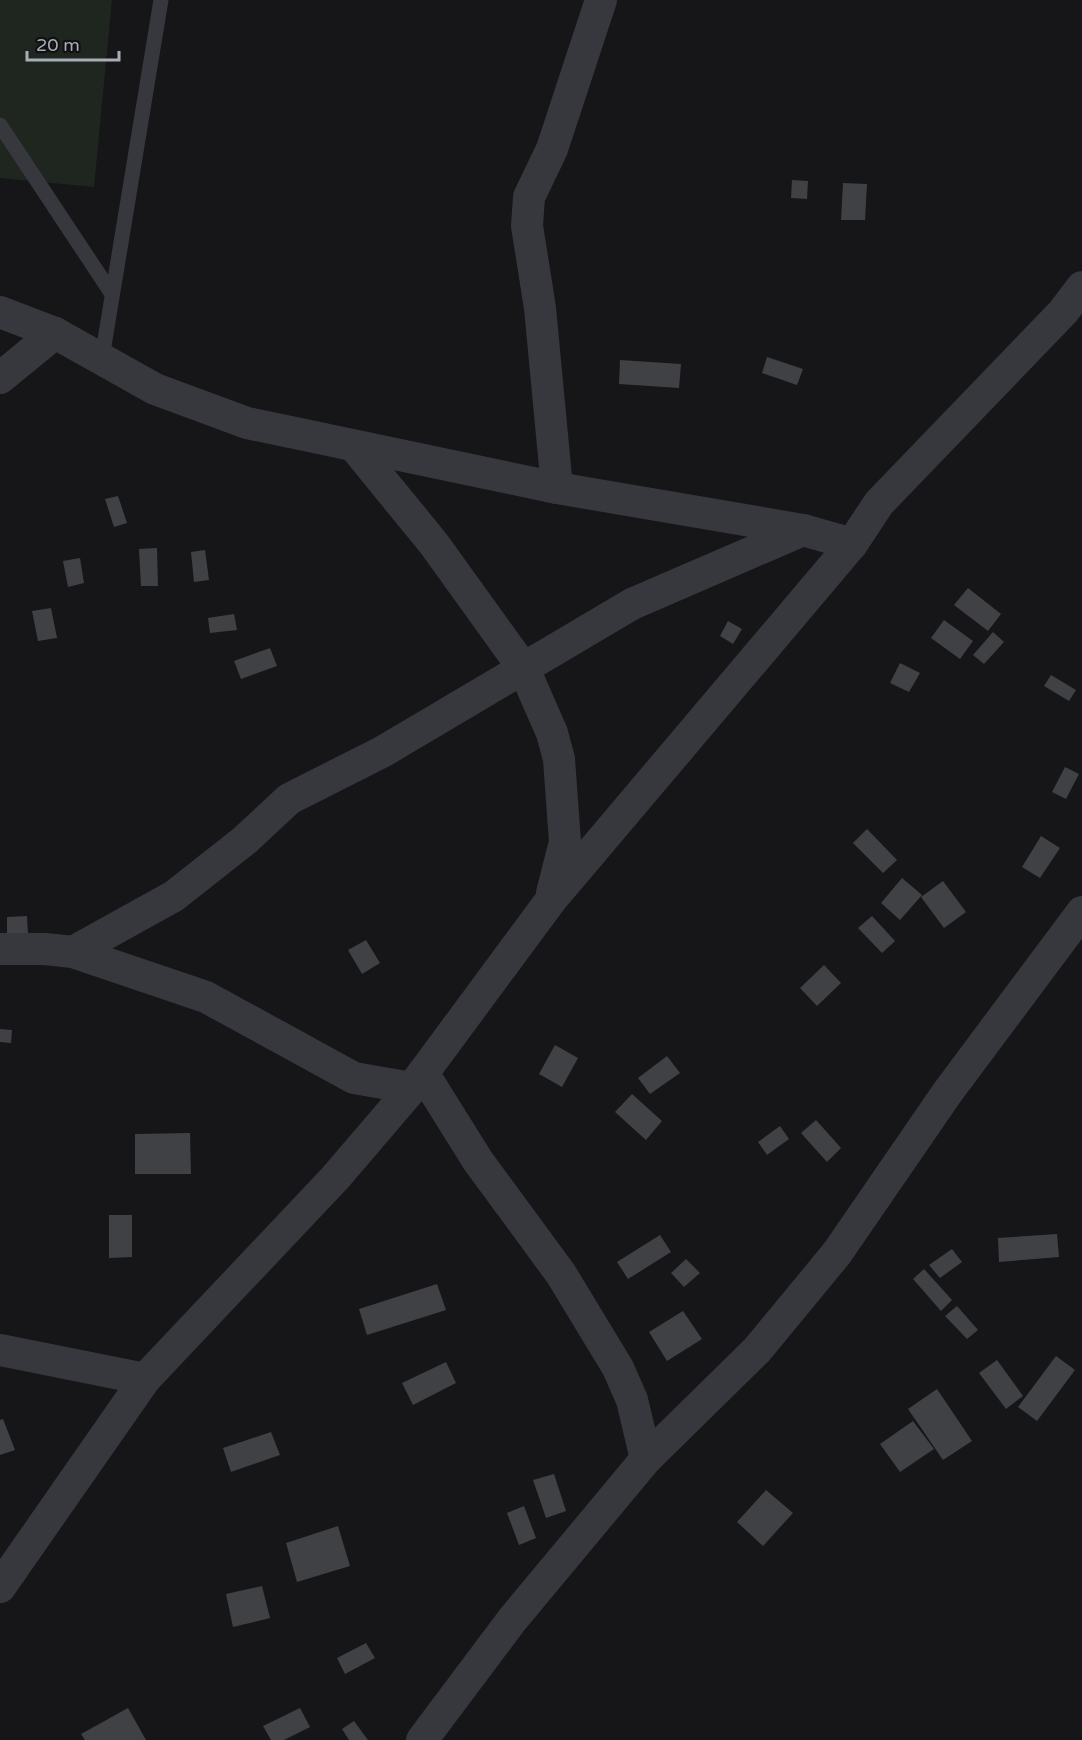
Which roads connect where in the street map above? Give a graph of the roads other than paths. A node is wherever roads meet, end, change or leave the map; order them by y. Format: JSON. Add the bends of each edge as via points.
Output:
{"nodes":[{"id":1,"x":160,"y":0,"type":"edge"},
{"id":2,"x":601,"y":0,"type":"edge"},
{"id":3,"x":0,"y":125,"type":"edge"},
{"id":4,"x":1082,"y":287,"type":"edge"},
{"id":5,"x":112,"y":294,"type":"junction"},
{"id":6,"x":0,"y":312,"type":"edge"},
{"id":7,"x":55,"y":333,"type":"junction"},
{"id":8,"x":102,"y":358,"type":"junction"},
{"id":9,"x":0,"y":378,"type":"edge"},
{"id":10,"x":354,"y":446,"type":"junction"},
{"id":11,"x":557,"y":488,"type":"junction"},
{"id":12,"x":803,"y":530,"type":"junction"},
{"id":13,"x":852,"y":544,"type":"junction"},
{"id":14,"x":524,"y":669,"type":"junction"},
{"id":15,"x":551,"y":900,"type":"junction"},
{"id":16,"x":1082,"y":912,"type":"edge"},
{"id":17,"x":0,"y":949,"type":"edge"},
{"id":18,"x":73,"y":952,"type":"junction"},
{"id":19,"x":417,"y":1081,"type":"junction"},
{"id":20,"x":0,"y":1350,"type":"edge"},
{"id":21,"x":145,"y":1379,"type":"junction"},
{"id":22,"x":646,"y":1459,"type":"junction"},
{"id":23,"x":0,"y":1587,"type":"edge"},
{"id":24,"x":422,"y":1740,"type":"edge"}],
"edges":[{"from":1,"to":5,"type":"lane"},
{"from":2,"to":11,"type":"street","via":[[552,149],[528,207]]},
{"from":3,"to":5,"type":"lane"},
{"from":4,"to":13,"type":"street","via":[[1063,312],[879,503]]},
{"from":5,"to":8,"type":"lane"},
{"from":6,"to":7,"type":"street"},
{"from":7,"to":8,"type":"street"},
{"from":7,"to":9,"type":"street"},
{"from":8,"to":10,"type":"street","via":[[155,389],[247,423]]},
{"from":10,"to":11,"type":"street"},
{"from":10,"to":14,"type":"street","via":[[434,544]]},
{"from":11,"to":12,"type":"street"},
{"from":12,"to":13,"type":"street"},
{"from":12,"to":14,"type":"street","via":[[632,604]]},
{"from":13,"to":15,"type":"street"},
{"from":14,"to":15,"type":"street","via":[[559,759],[565,842]]},
{"from":14,"to":18,"type":"street","via":[[382,752],[289,799],[174,896]]},
{"from":15,"to":19,"type":"street"},
{"from":16,"to":22,"type":"street","via":[[947,1093],[837,1252],[757,1350]]},
{"from":17,"to":18,"type":"street"},
{"from":18,"to":19,"type":"street","via":[[206,997],[354,1078]]},
{"from":19,"to":21,"type":"street","via":[[335,1178]]},
{"from":19,"to":22,"type":"street","via":[[561,1274],[618,1368],[632,1400]]},
{"from":20,"to":21,"type":"street"},
{"from":21,"to":23,"type":"street"},
{"from":22,"to":24,"type":"street","via":[[512,1620]]}]}
